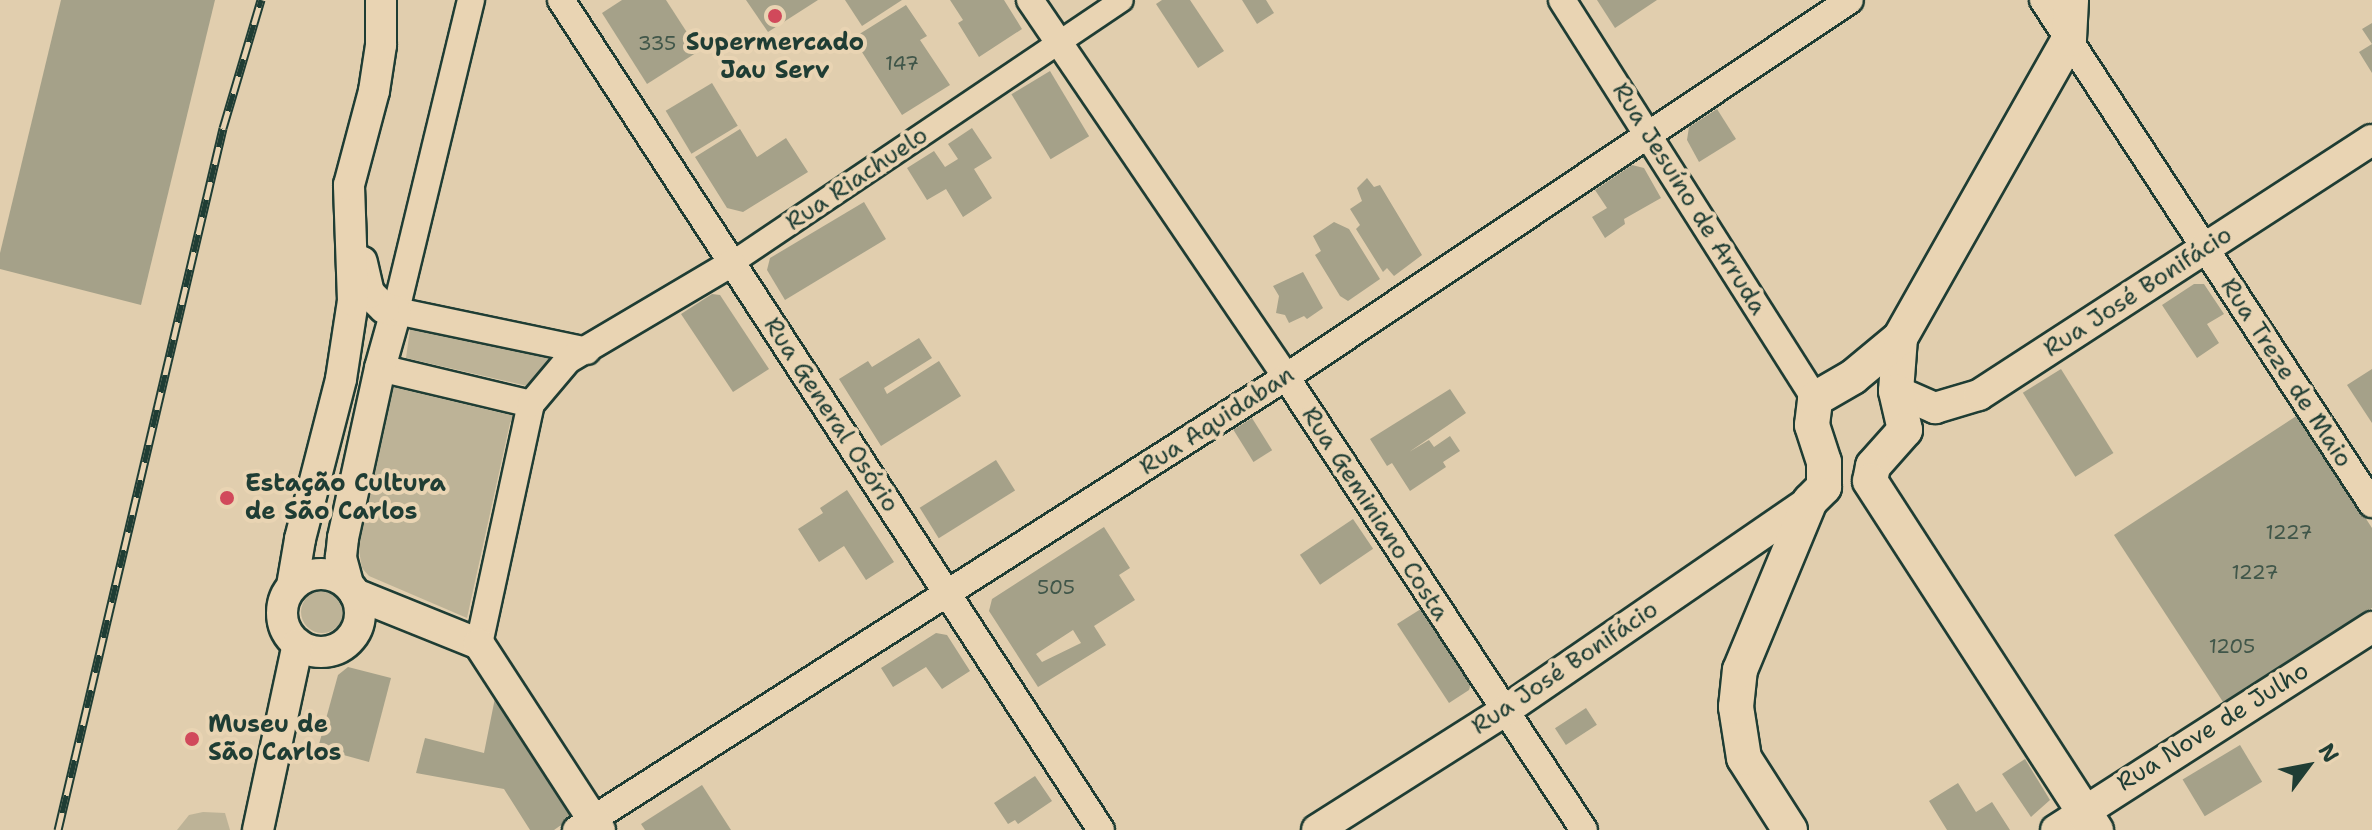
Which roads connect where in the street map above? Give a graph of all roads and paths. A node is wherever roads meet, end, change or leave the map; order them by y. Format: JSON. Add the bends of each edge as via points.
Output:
{"nodes":[{"id":1,"x":381,"y":0,"type":"edge"},
{"id":2,"x":471,"y":0,"type":"edge"},
{"id":3,"x":561,"y":0,"type":"edge"},
{"id":4,"x":1030,"y":0,"type":"edge"},
{"id":5,"x":1122,"y":0,"type":"edge"},
{"id":6,"x":1562,"y":0,"type":"edge"},
{"id":7,"x":1850,"y":0,"type":"edge"},
{"id":8,"x":2043,"y":0,"type":"edge"},
{"id":9,"x":2071,"y":0,"type":"edge"},
{"id":10,"x":2069,"y":39,"type":"junction"},
{"id":11,"x":1058,"y":42,"type":"junction"},
{"id":12,"x":1649,"y":133,"type":"junction"},
{"id":13,"x":2372,"y":140,"type":"edge"},
{"id":14,"x":349,"y":217,"type":"junction"},
{"id":15,"x":2204,"y":249,"type":"junction"},
{"id":16,"x":732,"y":263,"type":"junction"},
{"id":17,"x":396,"y":311,"type":"junction"},
{"id":18,"x":1900,"y":338,"type":"junction"},
{"id":19,"x":587,"y":351,"type":"junction"},
{"id":20,"x":380,"y":368,"type":"junction"},
{"id":21,"x":1286,"y":377,"type":"junction"},
{"id":22,"x":1853,"y":377,"type":"junction"},
{"id":23,"x":1896,"y":391,"type":"junction"},
{"id":24,"x":1815,"y":399,"type":"junction"},
{"id":25,"x":531,"y":404,"type":"junction"},
{"id":26,"x":1810,"y":501,"type":"junction"},
{"id":27,"x":2372,"y":504,"type":"edge"},
{"id":28,"x":292,"y":586,"type":"junction"},
{"id":29,"x":352,"y":589,"type":"junction"},
{"id":30,"x":947,"y":593,"type":"junction"},
{"id":31,"x":2372,"y":627,"type":"edge"},
{"id":32,"x":298,"y":644,"type":"junction"},
{"id":33,"x":479,"y":644,"type":"junction"},
{"id":34,"x":1503,"y":712,"type":"junction"},
{"id":35,"x":2090,"y":820,"type":"edge"},
{"id":36,"x":589,"y":826,"type":"edge"},
{"id":37,"x":258,"y":830,"type":"edge"},
{"id":38,"x":1101,"y":830,"type":"edge"},
{"id":39,"x":1317,"y":830,"type":"edge"},
{"id":40,"x":1584,"y":830,"type":"edge"},
{"id":41,"x":1790,"y":830,"type":"edge"},
{"id":42,"x":2056,"y":830,"type":"edge"}],
"edges":[{"from":1,"to":14,"type":"main road","via":[[381,45],[349,185]]},
{"from":2,"to":17,"type":"street"},
{"from":3,"to":16,"type":"street","name":"Rua General Osório"},
{"from":4,"to":11,"type":"street","name":"Rua Geminiano Costa"},
{"from":5,"to":11,"type":"street","name":"Rua Riachuelo"},
{"from":6,"to":12,"type":"street","name":"Rua Jesuíno de Arruda"},
{"from":7,"to":12,"type":"street","name":"Rua Aquidaban"},
{"from":8,"to":10,"type":"street","name":"Rua Treze de Maio"},
{"from":9,"to":10,"type":"main road"},
{"from":10,"to":15,"type":"street","name":"Rua Treze de Maio"},
{"from":10,"to":18,"type":"main road"},
{"from":11,"to":16,"type":"street","name":"Rua Riachuelo"},
{"from":11,"to":21,"type":"street","name":"Rua Geminiano Costa"},
{"from":12,"to":21,"type":"street","name":"Rua Aquidaban"},
{"from":12,"to":24,"type":"street","name":"Rua Jesuíno de Arruda"},
{"from":13,"to":15,"type":"main road","name":"Rua José Bonifácio"},
{"from":14,"to":17,"type":"main road","via":[[369,293],[384,308]]},
{"from":14,"to":28,"type":"main road","via":[[349,332]]},
{"from":15,"to":23,"type":"main road","name":"Rua José Bonifácio","via":[[1979,395],[1935,408]]},
{"from":15,"to":27,"type":"street","name":"Rua Treze de Maio"},
{"from":16,"to":19,"type":"street","name":"Rua Riachuelo"},
{"from":16,"to":30,"type":"street","name":"Rua General Osório"},
{"from":17,"to":19,"type":"street"},
{"from":17,"to":20,"type":"main road"},
{"from":18,"to":22,"type":"main road"},
{"from":18,"to":23,"type":"main road"},
{"from":19,"to":25,"type":"street","name":"Rua Riachuelo","via":[[568,360]]},
{"from":20,"to":25,"type":"street"},
{"from":20,"to":29,"type":"main road","via":[[343,538],[341,557]]},
{"from":21,"to":30,"type":"street","name":"Rua Aquidaban"},
{"from":21,"to":34,"type":"street","name":"Rua Geminiano Costa"},
{"from":22,"to":23,"type":"main road","via":[[1880,376]]},
{"from":22,"to":24,"type":"main road"},
{"from":23,"to":35,"type":"main road","via":[[1905,430],[1873,466],[1870,481]]},
{"from":24,"to":26,"type":"main road","via":[[1812,425],[1824,462],[1824,487]]},
{"from":25,"to":33,"type":"street"},
{"from":26,"to":34,"type":"main road","name":"Rua José Bonifácio"},
{"from":26,"to":41,"type":"main road","via":[[1740,670],[1736,707],[1744,758]]},
{"from":28,"to":29,"type":"main road","via":[[313,574],[338,577]]},
{"from":28,"to":32,"type":"main road","via":[[282,609],[289,634]]},
{"from":29,"to":32,"type":"main road","via":[[360,620],[347,642],[322,652]]},
{"from":29,"to":33,"type":"main road"},
{"from":30,"to":36,"type":"street","name":"Rua Aquidaban"},
{"from":30,"to":38,"type":"street","name":"Rua General Osório"},
{"from":31,"to":35,"type":"main road","name":"Rua Nove de Julho"},
{"from":32,"to":37,"type":"main road"},
{"from":33,"to":36,"type":"main road"},
{"from":34,"to":39,"type":"main road","name":"Rua José Bonifácio"},
{"from":34,"to":40,"type":"street","name":"Rua Geminiano Costa"},
{"from":35,"to":42,"type":"main road","name":"Rua Nove de Julho"}]}
